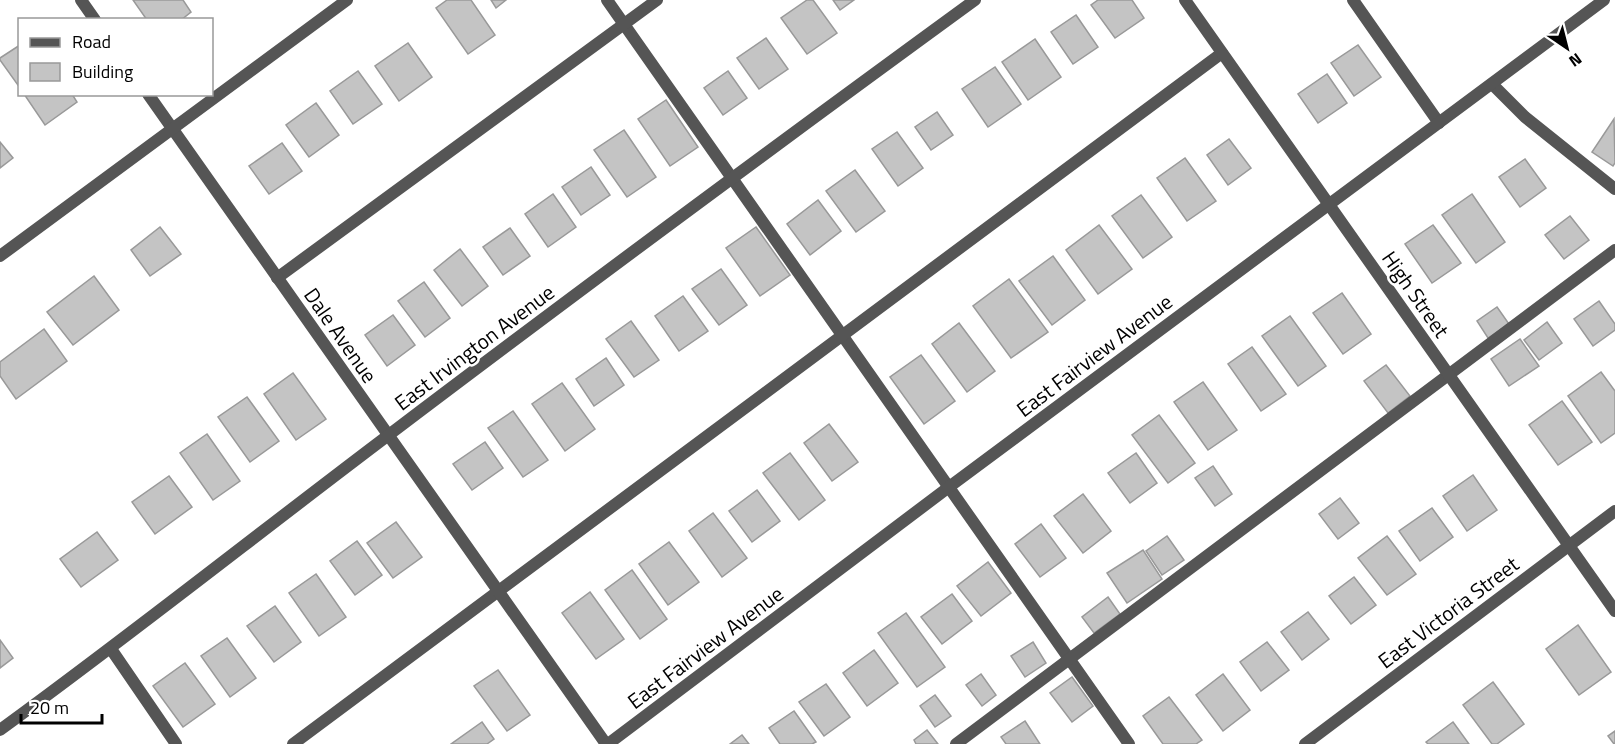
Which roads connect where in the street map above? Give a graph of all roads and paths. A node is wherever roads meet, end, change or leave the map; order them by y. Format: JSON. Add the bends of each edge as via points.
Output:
{"nodes":[{"id":1,"x":81,"y":0,"type":"edge"},
{"id":2,"x":347,"y":0,"type":"edge"},
{"id":3,"x":607,"y":0,"type":"edge"},
{"id":4,"x":657,"y":0,"type":"edge"},
{"id":5,"x":975,"y":0,"type":"edge"},
{"id":6,"x":1185,"y":0,"type":"edge"},
{"id":7,"x":1353,"y":0,"type":"edge"},
{"id":8,"x":1604,"y":0,"type":"edge"},
{"id":9,"x":94,"y":18,"type":"edge"},
{"id":10,"x":624,"y":25,"type":"junction"},
{"id":11,"x":1222,"y":53,"type":"junction"},
{"id":12,"x":1492,"y":84,"type":"junction"},
{"id":13,"x":149,"y":96,"type":"edge"},
{"id":14,"x":1439,"y":123,"type":"junction"},
{"id":15,"x":173,"y":130,"type":"junction"},
{"id":16,"x":732,"y":177,"type":"junction"},
{"id":17,"x":1615,"y":189,"type":"edge"},
{"id":18,"x":1329,"y":205,"type":"junction"},
{"id":19,"x":1615,"y":250,"type":"edge"},
{"id":20,"x":0,"y":256,"type":"edge"},
{"id":21,"x":277,"y":278,"type":"junction"},
{"id":22,"x":842,"y":336,"type":"junction"},
{"id":23,"x":1449,"y":375,"type":"junction"},
{"id":24,"x":388,"y":435,"type":"junction"},
{"id":25,"x":949,"y":487,"type":"junction"},
{"id":26,"x":1615,"y":511,"type":"edge"},
{"id":27,"x":1569,"y":546,"type":"junction"},
{"id":28,"x":497,"y":590,"type":"junction"},
{"id":29,"x":1615,"y":611,"type":"edge"},
{"id":30,"x":111,"y":649,"type":"junction"},
{"id":31,"x":1069,"y":658,"type":"junction"},
{"id":32,"x":0,"y":730,"type":"edge"},
{"id":33,"x":176,"y":744,"type":"edge"},
{"id":34,"x":292,"y":744,"type":"edge"},
{"id":35,"x":607,"y":744,"type":"edge"},
{"id":36,"x":956,"y":744,"type":"edge"},
{"id":37,"x":1129,"y":744,"type":"edge"},
{"id":38,"x":1305,"y":744,"type":"edge"}],
"edges":[{"from":1,"to":9,"type":"street"},
{"from":2,"to":15,"type":"street"},
{"from":3,"to":10,"type":"street"},
{"from":4,"to":10,"type":"street"},
{"from":5,"to":16,"type":"street","name":"East Irvington Avenue"},
{"from":6,"to":11,"type":"street","name":"High Street"},
{"from":7,"to":14,"type":"street"},
{"from":8,"to":12,"type":"street","name":"East Fairview Avenue"},
{"from":10,"to":16,"type":"street"},
{"from":10,"to":21,"type":"street"},
{"from":11,"to":18,"type":"street","name":"High Street"},
{"from":11,"to":22,"type":"street"},
{"from":12,"to":14,"type":"street","name":"East Fairview Avenue"},
{"from":12,"to":17,"type":"street","via":[[1526,117]]},
{"from":13,"to":15,"type":"street","name":"Dale Avenue"},
{"from":14,"to":18,"type":"street","name":"East Fairview Avenue"},
{"from":15,"to":20,"type":"street"},
{"from":15,"to":21,"type":"street","name":"Dale Avenue"},
{"from":16,"to":22,"type":"street"},
{"from":16,"to":24,"type":"street","name":"East Irvington Avenue"},
{"from":18,"to":23,"type":"street","name":"High Street"},
{"from":18,"to":25,"type":"street","name":"East Fairview Avenue"},
{"from":19,"to":23,"type":"street"},
{"from":21,"to":24,"type":"street","name":"Dale Avenue"},
{"from":22,"to":25,"type":"street"},
{"from":22,"to":28,"type":"street"},
{"from":23,"to":27,"type":"street","name":"High Street"},
{"from":23,"to":31,"type":"street"},
{"from":24,"to":28,"type":"street","name":"Dale Avenue"},
{"from":24,"to":30,"type":"street","name":"East Irvington Avenue"},
{"from":25,"to":31,"type":"street"},
{"from":25,"to":35,"type":"street","name":"East Fairview Avenue"},
{"from":26,"to":27,"type":"street","name":"East Victoria Street"},
{"from":27,"to":29,"type":"street","name":"High Street"},
{"from":27,"to":38,"type":"street","name":"East Victoria Street"},
{"from":28,"to":34,"type":"street"},
{"from":28,"to":35,"type":"street","name":"Dale Avenue"},
{"from":30,"to":32,"type":"street","name":"East Irvington Avenue"},
{"from":30,"to":33,"type":"street"},
{"from":31,"to":36,"type":"street"},
{"from":31,"to":37,"type":"street"}]}
